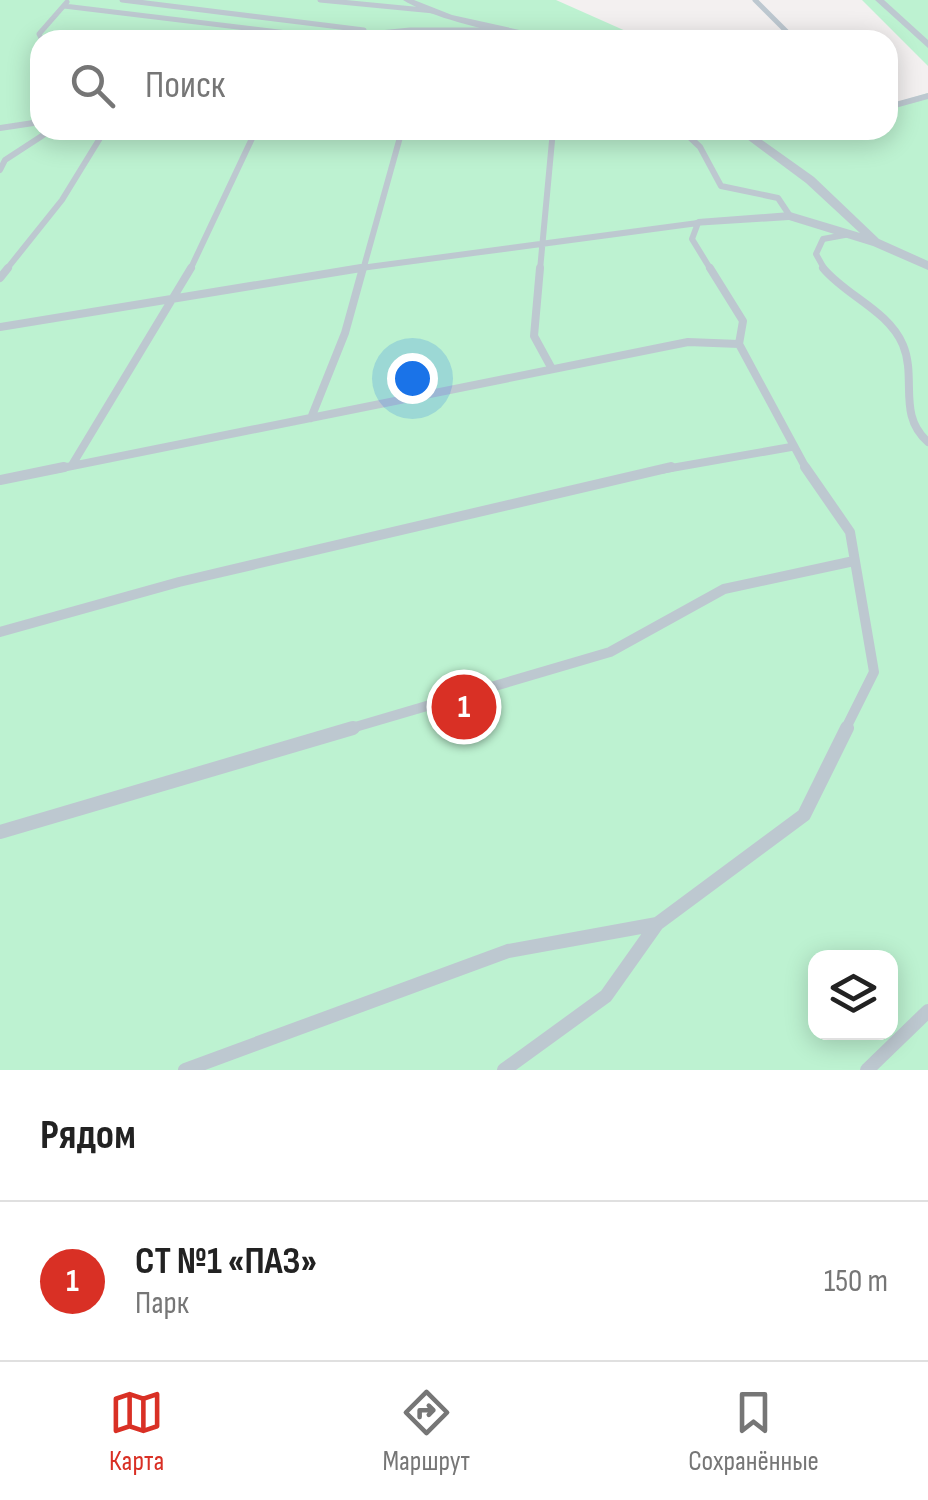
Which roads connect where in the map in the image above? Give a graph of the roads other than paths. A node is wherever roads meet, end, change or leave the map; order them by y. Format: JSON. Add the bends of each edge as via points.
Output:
{"nodes":[{"id":1,"x":69,"y":0,"type":"edge"},
{"id":2,"x":122,"y":0,"type":"edge"},
{"id":3,"x":320,"y":0,"type":"edge"},
{"id":4,"x":406,"y":0,"type":"edge"},
{"id":5,"x":755,"y":0,"type":"edge"},
{"id":6,"x":879,"y":0,"type":"edge"},
{"id":7,"x":64,"y":6,"type":"junction"},
{"id":8,"x":439,"y":11,"type":"junction"},
{"id":9,"x":511,"y":29,"type":"junction"},
{"id":10,"x":43,"y":30,"type":"edge"},
{"id":11,"x":264,"y":30,"type":"edge"},
{"id":12,"x":365,"y":30,"type":"edge"},
{"id":13,"x":468,"y":30,"type":"edge"},
{"id":14,"x":515,"y":30,"type":"edge"},
{"id":15,"x":785,"y":30,"type":"edge"},
{"id":16,"x":928,"y":46,"type":"edge"},
{"id":17,"x":928,"y":96,"type":"edge"},
{"id":18,"x":898,"y":105,"type":"edge"},
{"id":19,"x":30,"y":124,"type":"edge"},
{"id":20,"x":0,"y":128,"type":"edge"},
{"id":21,"x":36,"y":140,"type":"edge"},
{"id":22,"x":99,"y":140,"type":"edge"},
{"id":23,"x":251,"y":140,"type":"edge"},
{"id":24,"x":399,"y":140,"type":"edge"},
{"id":25,"x":551,"y":140,"type":"edge"},
{"id":26,"x":692,"y":140,"type":"edge"},
{"id":27,"x":754,"y":140,"type":"edge"},
{"id":28,"x":0,"y":170,"type":"edge"},
{"id":29,"x":790,"y":216,"type":"junction"},
{"id":30,"x":698,"y":223,"type":"junction"},
{"id":31,"x":851,"y":234,"type":"junction"},
{"id":32,"x":544,"y":242,"type":"junction"},
{"id":33,"x":878,"y":243,"type":"junction"},
{"id":34,"x":928,"y":266,"type":"edge"},
{"id":35,"x":360,"y":268,"type":"junction"},
{"id":36,"x":0,"y":278,"type":"edge"},
{"id":37,"x":177,"y":296,"type":"junction"},
{"id":38,"x":0,"y":327,"type":"edge"},
{"id":39,"x":739,"y":344,"type":"junction"},
{"id":40,"x":552,"y":369,"type":"junction"},
{"id":41,"x":311,"y":418,"type":"junction"},
{"id":42,"x":928,"y":442,"type":"edge"},
{"id":43,"x":790,"y":446,"type":"junction"},
{"id":44,"x":72,"y":465,"type":"junction"},
{"id":45,"x":0,"y":480,"type":"edge"},
{"id":46,"x":854,"y":561,"type":"junction"},
{"id":47,"x":0,"y":632,"type":"edge"},
{"id":48,"x":0,"y":832,"type":"edge"},
{"id":49,"x":657,"y":924,"type":"junction"},
{"id":50,"x":928,"y":1011,"type":"edge"},
{"id":51,"x":184,"y":1070,"type":"edge"},
{"id":52,"x":504,"y":1070,"type":"edge"},
{"id":53,"x":866,"y":1070,"type":"edge"}],
"edges":[{"from":1,"to":7,"type":"lane"},
{"from":2,"to":12,"type":"lane"},
{"from":3,"to":8,"type":"lane"},
{"from":4,"to":8,"type":"street"},
{"from":5,"to":15,"type":"lane"},
{"from":6,"to":16,"type":"street"},
{"from":7,"to":10,"type":"lane"},
{"from":7,"to":11,"type":"lane"},
{"from":8,"to":9,"type":"street"},
{"from":9,"to":13,"type":"lane"},
{"from":9,"to":14,"type":"street"},
{"from":17,"to":18,"type":"street"},
{"from":19,"to":20,"type":"lane"},
{"from":21,"to":28,"type":"lane"},
{"from":22,"to":36,"type":"lane"},
{"from":23,"to":37,"type":"lane"},
{"from":24,"to":35,"type":"lane"},
{"from":25,"to":32,"type":"lane"},
{"from":26,"to":29,"type":"lane","via":[[721,186],[778,198]]},
{"from":27,"to":33,"type":"street","via":[[810,180]]},
{"from":29,"to":30,"type":"street"},
{"from":29,"to":31,"type":"street"},
{"from":30,"to":32,"type":"lane"},
{"from":30,"to":39,"type":"lane","via":[[692,239],[743,322]]},
{"from":31,"to":33,"type":"street"},
{"from":31,"to":42,"type":"lane","via":[[823,239],[816,254],[822,273],[884,315],[904,344],[907,406]]},
{"from":32,"to":35,"type":"lane"},
{"from":32,"to":40,"type":"lane","via":[[534,336]]},
{"from":33,"to":34,"type":"street"},
{"from":35,"to":37,"type":"lane"},
{"from":35,"to":41,"type":"lane"},
{"from":37,"to":38,"type":"lane"},
{"from":37,"to":44,"type":"lane"},
{"from":39,"to":40,"type":"lane","via":[[688,342]]},
{"from":39,"to":43,"type":"lane"},
{"from":40,"to":41,"type":"lane"},
{"from":41,"to":44,"type":"lane"},
{"from":43,"to":46,"type":"lane","via":[[850,532]]},
{"from":43,"to":47,"type":"lane","via":[[684,464],[179,582]]},
{"from":44,"to":45,"type":"lane"},
{"from":46,"to":48,"type":"lane","via":[[724,589],[610,652]]},
{"from":46,"to":49,"type":"lane","via":[[874,672],[804,815]]},
{"from":49,"to":51,"type":"lane","via":[[508,951]]},
{"from":49,"to":52,"type":"lane","via":[[606,996]]},
{"from":50,"to":53,"type":"lane"}]}
